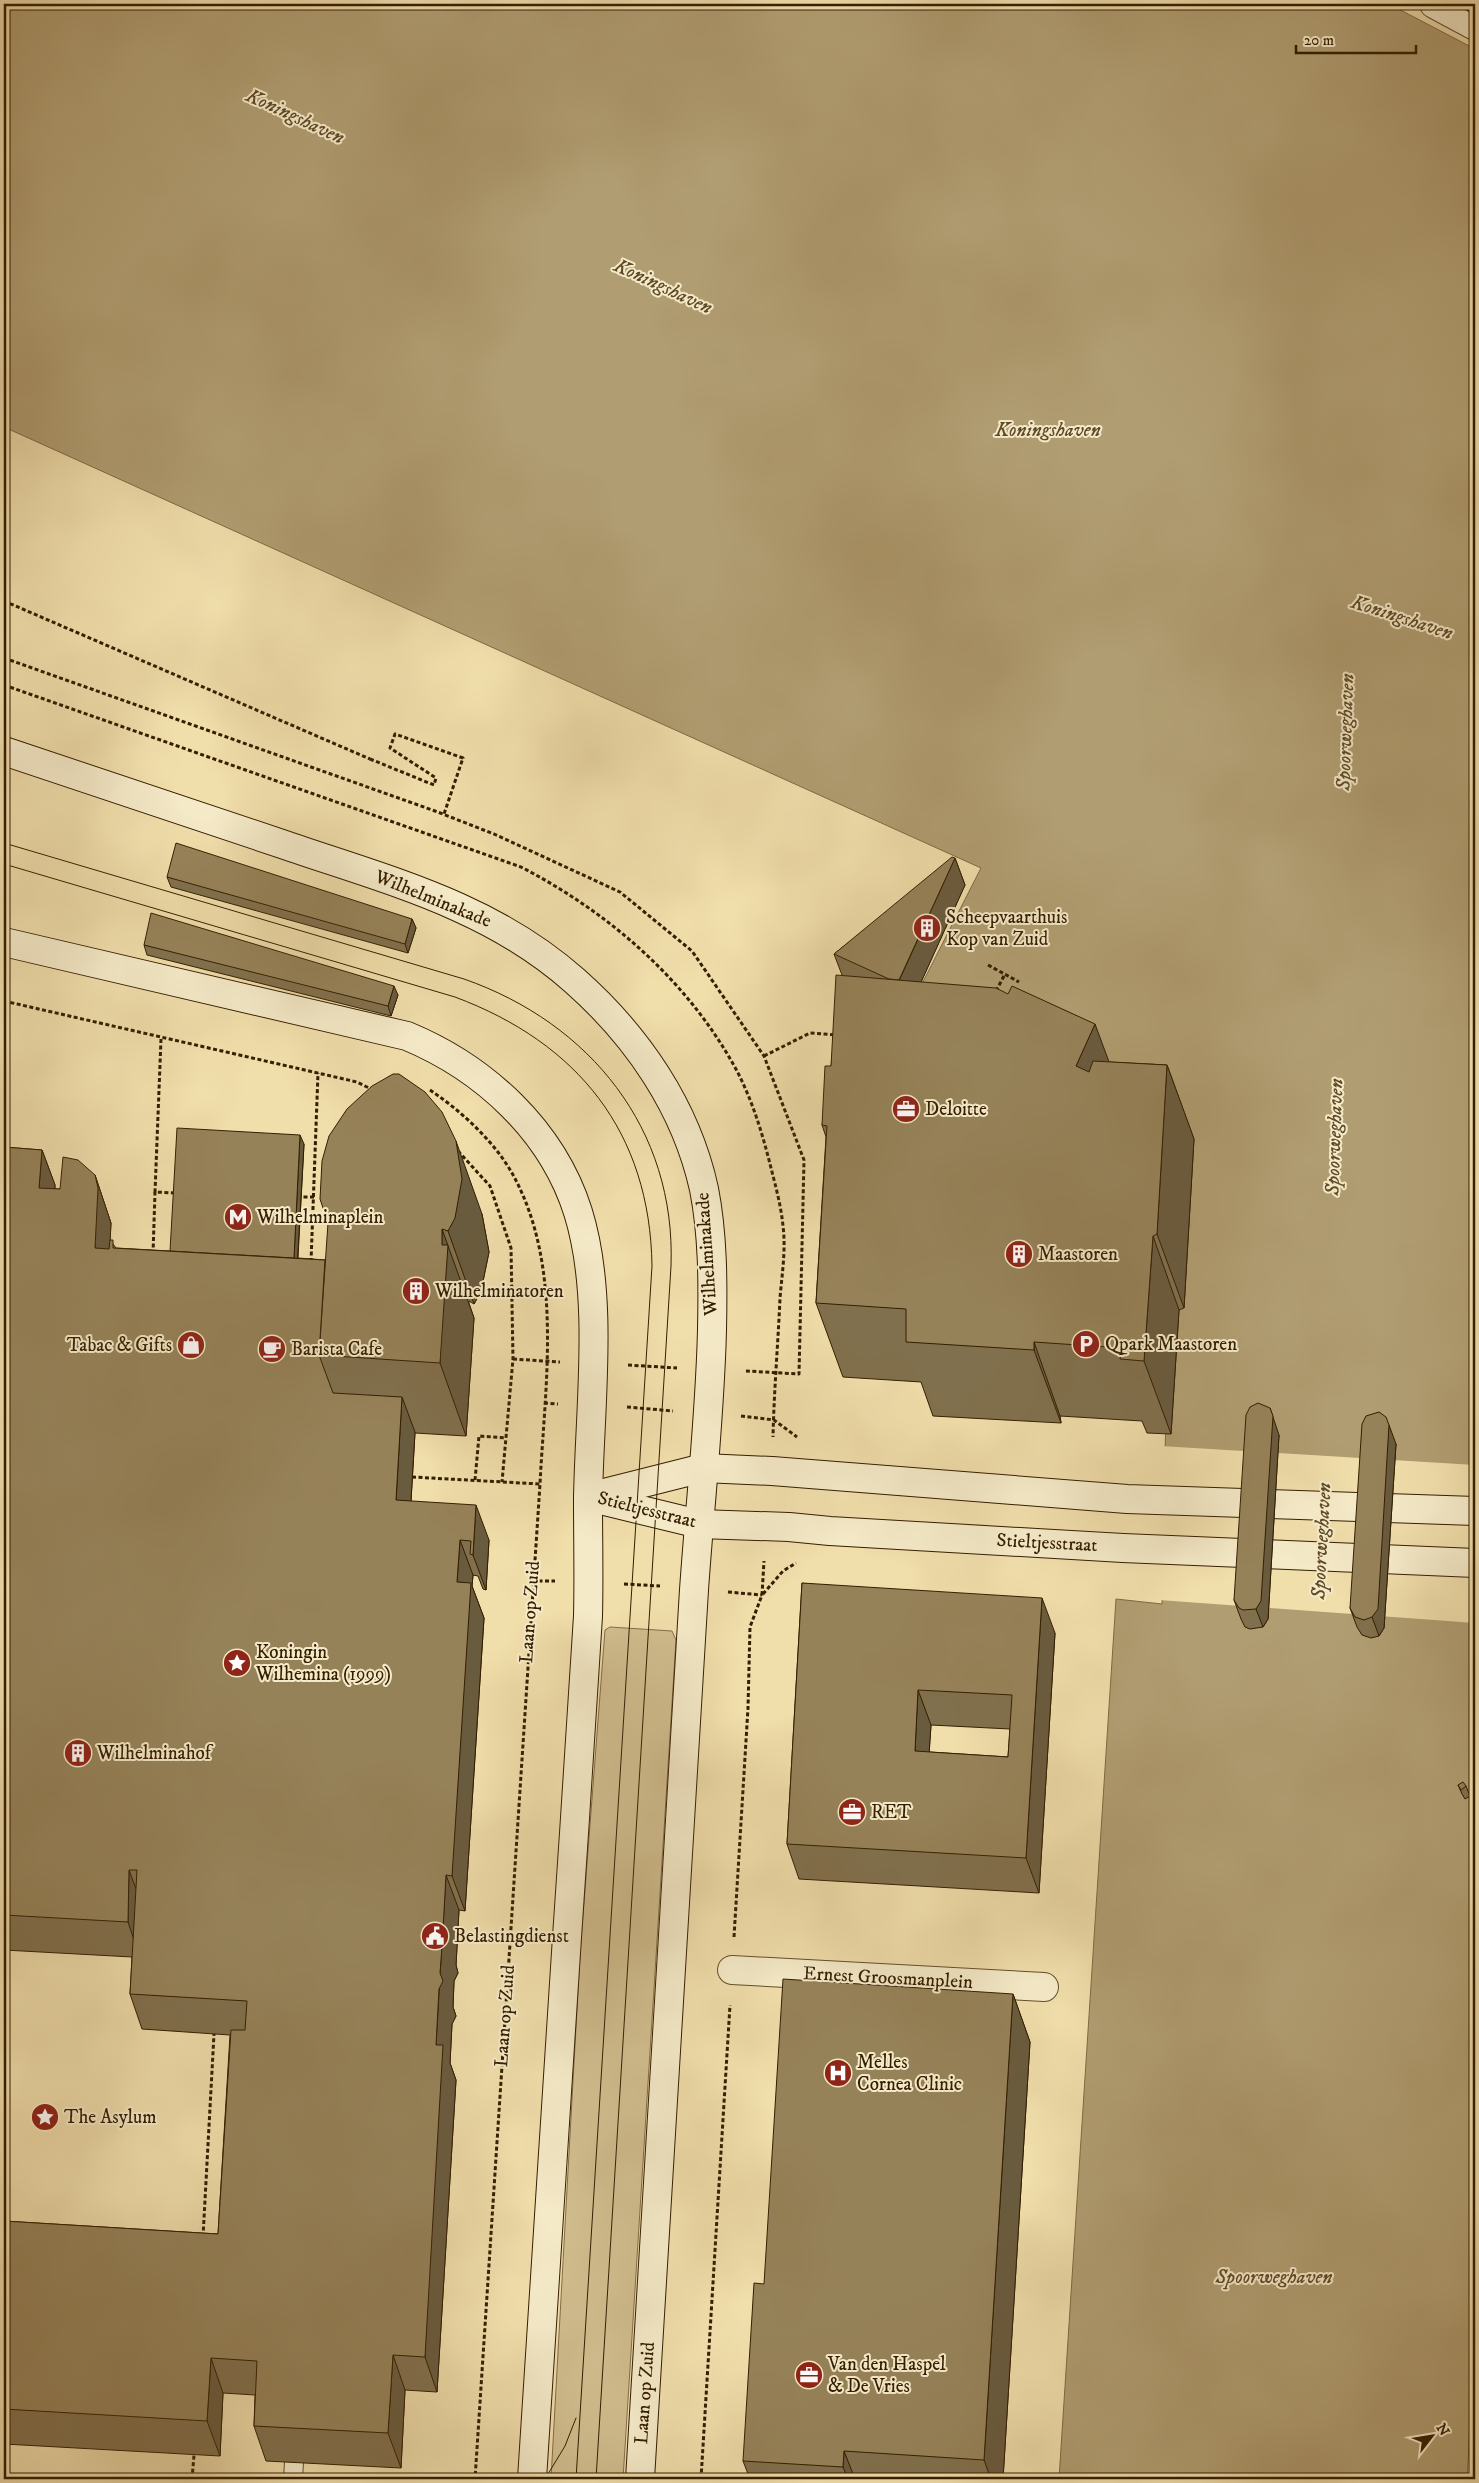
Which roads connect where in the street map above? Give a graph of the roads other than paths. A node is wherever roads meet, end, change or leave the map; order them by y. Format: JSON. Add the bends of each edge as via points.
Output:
{"nodes":[{"id":1,"x":1434,"y":4,"type":"edge"},
{"id":2,"x":1475,"y":26,"type":"edge"},
{"id":3,"x":4,"y":750,"type":"edge"},
{"id":4,"x":4,"y":942,"type":"edge"},
{"id":5,"x":702,"y":1468,"type":"junction"},
{"id":6,"x":588,"y":1497,"type":"junction"},
{"id":7,"x":1475,"y":1511,"type":"edge"},
{"id":8,"x":699,"y":1524,"type":"junction"},
{"id":9,"x":1475,"y":1563,"type":"edge"},
{"id":10,"x":732,"y":1970,"type":"road end"},
{"id":11,"x":1044,"y":1987,"type":"dead end"},
{"id":12,"x":532,"y":2479,"type":"edge"},
{"id":13,"x":640,"y":2479,"type":"edge"}],
"edges":[{"from":1,"to":2,"type":"main road"},
{"from":3,"to":5,"type":"main road","name":"Wilhelminakade","via":[[384,879],[471,912],[525,942],[572,978],[614,1020],[666,1090],[684,1125],[703,1186],[712,1261],[709,1414]]},
{"from":4,"to":6,"type":"main road","via":[[407,1036],[462,1063],[495,1088],[531,1126],[548,1152],[571,1193],[588,1251],[592,1363]]},
{"from":5,"to":6,"type":"main road","name":"Stieltjesstraat"},
{"from":5,"to":7,"type":"main road","name":"Stieltjesstraat","via":[[1127,1499]]},
{"from":5,"to":8,"type":"main road","name":"Laan op Zuid"},
{"from":6,"to":8,"type":"main road","name":"Stieltjesstraat"},
{"from":6,"to":12,"type":"main road","via":[[589,1584]]},
{"from":8,"to":9,"type":"main road","name":"Stieltjesstraat","via":[[1123,1548]]},
{"from":8,"to":13,"type":"main road","name":"Laan op Zuid"},
{"from":10,"to":11,"type":"main road","name":"Ernest Groosmanplein"}]}
